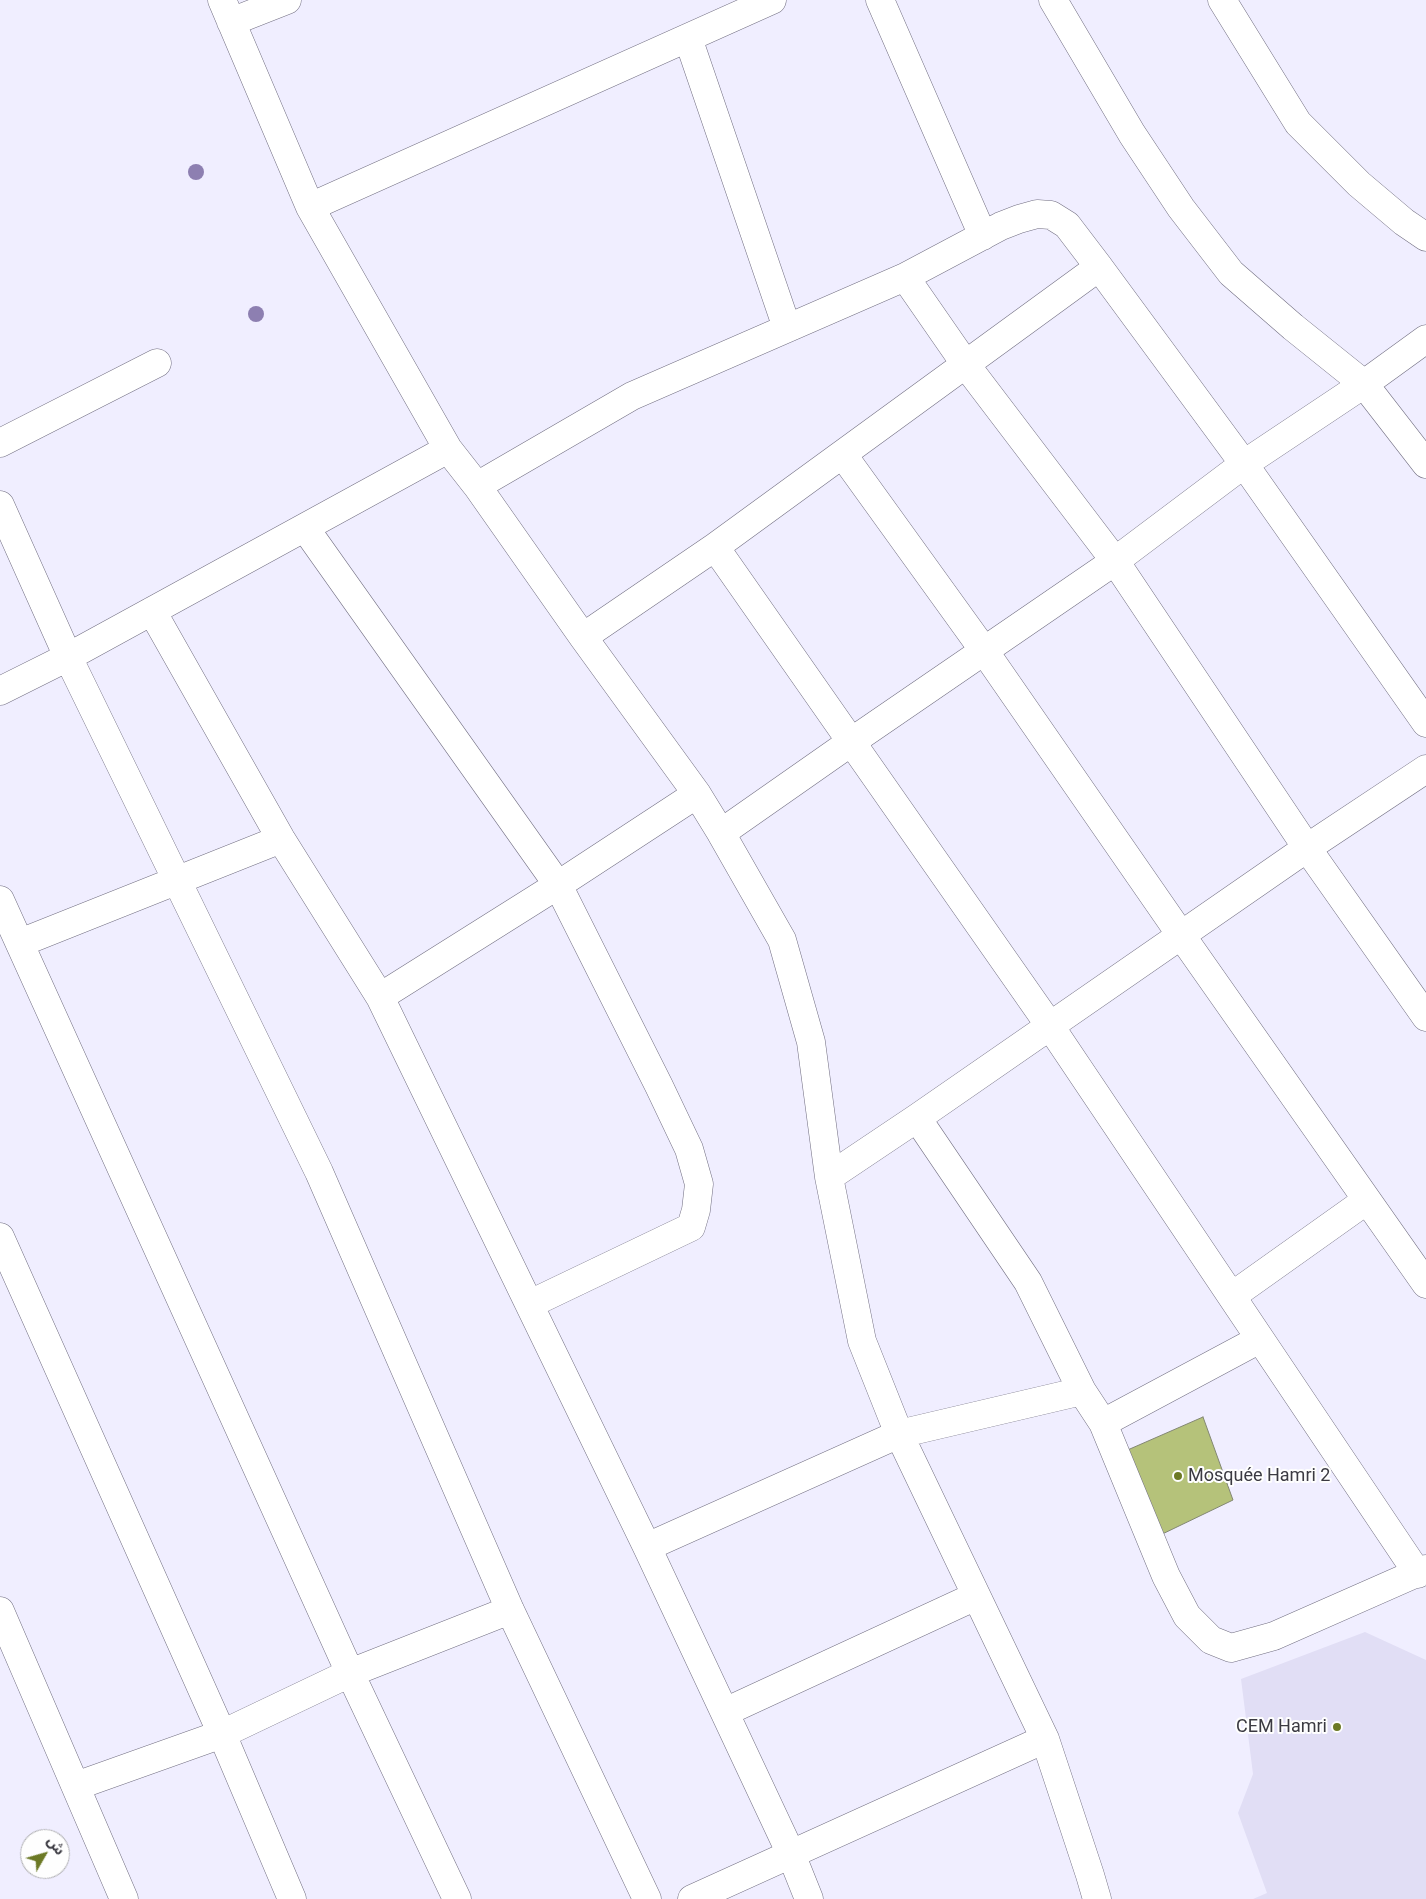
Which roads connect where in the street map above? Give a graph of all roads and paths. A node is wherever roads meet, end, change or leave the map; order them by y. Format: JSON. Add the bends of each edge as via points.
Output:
{"nodes":[{"id":1,"x":287,"y":0,"type":"edge"},
{"id":2,"x":772,"y":0,"type":"edge"},
{"id":3,"x":880,"y":0,"type":"edge"},
{"id":4,"x":1053,"y":0,"type":"edge"},
{"id":5,"x":1222,"y":0,"type":"edge"},
{"id":6,"x":227,"y":11,"type":"edge"},
{"id":7,"x":688,"y":38,"type":"junction"},
{"id":8,"x":310,"y":206,"type":"junction"},
{"id":9,"x":983,"y":236,"type":"junction"},
{"id":10,"x":1426,"y":237,"type":"edge"},
{"id":11,"x":1099,"y":267,"type":"junction"},
{"id":12,"x":905,"y":276,"type":"junction"},
{"id":13,"x":787,"y":328,"type":"junction"},
{"id":14,"x":1426,"y":339,"type":"edge"},
{"id":15,"x":157,"y":363,"type":"dead end"},
{"id":16,"x":966,"y":365,"type":"junction"},
{"id":17,"x":1364,"y":384,"type":"junction"},
{"id":18,"x":0,"y":443,"type":"edge"},
{"id":19,"x":448,"y":449,"type":"junction"},
{"id":20,"x":843,"y":455,"type":"junction"},
{"id":21,"x":1244,"y":464,"type":"junction"},
{"id":22,"x":1426,"y":464,"type":"edge"},
{"id":23,"x":477,"y":486,"type":"junction"},
{"id":24,"x":0,"y":505,"type":"edge"},
{"id":25,"x":305,"y":528,"type":"junction"},
{"id":26,"x":715,"y":547,"type":"junction"},
{"id":27,"x":1116,"y":561,"type":"junction"},
{"id":28,"x":152,"y":611,"type":"junction"},
{"id":29,"x":582,"y":637,"type":"junction"},
{"id":30,"x":984,"y":652,"type":"junction"},
{"id":31,"x":68,"y":657,"type":"junction"},
{"id":32,"x":0,"y":691,"type":"edge"},
{"id":33,"x":1426,"y":723,"type":"edge"},
{"id":34,"x":850,"y":742,"type":"junction"},
{"id":35,"x":1426,"y":769,"type":"edge"},
{"id":36,"x":697,"y":794,"type":"junction"},
{"id":37,"x":721,"y":833,"type":"junction"},
{"id":38,"x":281,"y":839,"type":"junction"},
{"id":39,"x":1307,"y":848,"type":"junction"},
{"id":40,"x":177,"y":881,"type":"junction"},
{"id":41,"x":558,"y":885,"type":"junction"},
{"id":42,"x":0,"y":900,"type":"edge"},
{"id":43,"x":1181,"y":935,"type":"junction"},
{"id":44,"x":20,"y":943,"type":"junction"},
{"id":45,"x":380,"y":997,"type":"junction"},
{"id":46,"x":1426,"y":1017,"type":"edge"},
{"id":47,"x":1050,"y":1026,"type":"junction"},
{"id":48,"x":918,"y":1118,"type":"junction"},
{"id":49,"x":829,"y":1177,"type":"junction"},
{"id":50,"x":1367,"y":1200,"type":"junction"},
{"id":51,"x":0,"y":1237,"type":"edge"},
{"id":52,"x":1426,"y":1284,"type":"edge"},
{"id":53,"x":1232,"y":1296,"type":"junction"},
{"id":54,"x":530,"y":1304,"type":"junction"},
{"id":55,"x":1260,"y":1338,"type":"junction"},
{"id":56,"x":1082,"y":1391,"type":"junction"},
{"id":57,"x":1103,"y":1423,"type":"junction"},
{"id":58,"x":899,"y":1434,"type":"junction"},
{"id":59,"x":647,"y":1547,"type":"junction"},
{"id":60,"x":1422,"y":1572,"type":"edge"},
{"id":61,"x":976,"y":1596,"type":"junction"},
{"id":62,"x":510,"y":1610,"type":"junction"},
{"id":63,"x":0,"y":1611,"type":"edge"},
{"id":64,"x":350,"y":1673,"type":"junction"},
{"id":65,"x":725,"y":1712,"type":"junction"},
{"id":66,"x":222,"y":1734,"type":"junction"},
{"id":67,"x":1044,"y":1739,"type":"junction"},
{"id":68,"x":76,"y":1786,"type":"junction"},
{"id":69,"x":791,"y":1854,"type":"junction"},
{"id":70,"x":124,"y":1899,"type":"edge"},
{"id":71,"x":292,"y":1899,"type":"edge"},
{"id":72,"x":457,"y":1899,"type":"edge"},
{"id":73,"x":647,"y":1899,"type":"edge"},
{"id":74,"x":692,"y":1899,"type":"edge"},
{"id":75,"x":809,"y":1899,"type":"edge"},
{"id":76,"x":1097,"y":1899,"type":"edge"}],
"edges":[{"from":1,"to":6,"type":"street"},
{"from":2,"to":7,"type":"street"},
{"from":3,"to":9,"type":"street"},
{"from":4,"to":17,"type":"street","via":[[1132,134],[1181,208],[1231,273]]},
{"from":5,"to":10,"type":"street","via":[[1298,123],[1359,184]]},
{"from":6,"to":8,"type":"street"},
{"from":7,"to":8,"type":"street"},
{"from":7,"to":13,"type":"street"},
{"from":8,"to":19,"type":"street"},
{"from":9,"to":11,"type":"street","via":[[1020,219],[1037,214],[1051,215],[1067,225]]},
{"from":9,"to":12,"type":"street"},
{"from":11,"to":16,"type":"street"},
{"from":11,"to":21,"type":"street"},
{"from":12,"to":13,"type":"street"},
{"from":12,"to":16,"type":"street"},
{"from":13,"to":23,"type":"street","via":[[632,396]]},
{"from":14,"to":17,"type":"street"},
{"from":15,"to":18,"type":"street"},
{"from":16,"to":20,"type":"street"},
{"from":16,"to":27,"type":"street"},
{"from":17,"to":21,"type":"street"},
{"from":17,"to":22,"type":"street"},
{"from":19,"to":23,"type":"street"},
{"from":19,"to":25,"type":"street"},
{"from":20,"to":26,"type":"street"},
{"from":20,"to":30,"type":"street"},
{"from":21,"to":27,"type":"street"},
{"from":21,"to":33,"type":"street"},
{"from":23,"to":29,"type":"street"},
{"from":24,"to":31,"type":"street"},
{"from":25,"to":28,"type":"street"},
{"from":25,"to":41,"type":"street"},
{"from":26,"to":29,"type":"street"},
{"from":26,"to":34,"type":"street"},
{"from":27,"to":30,"type":"street"},
{"from":27,"to":39,"type":"street"},
{"from":28,"to":31,"type":"street"},
{"from":28,"to":38,"type":"street"},
{"from":29,"to":36,"type":"street"},
{"from":30,"to":34,"type":"street"},
{"from":30,"to":43,"type":"street"},
{"from":31,"to":32,"type":"street"},
{"from":31,"to":40,"type":"street"},
{"from":34,"to":37,"type":"street"},
{"from":34,"to":47,"type":"street"},
{"from":35,"to":39,"type":"street"},
{"from":36,"to":37,"type":"street"},
{"from":36,"to":41,"type":"street"},
{"from":37,"to":49,"type":"street","via":[[782,940],[811,1042]]},
{"from":38,"to":40,"type":"street"},
{"from":38,"to":45,"type":"street"},
{"from":39,"to":43,"type":"street"},
{"from":39,"to":46,"type":"street"},
{"from":40,"to":44,"type":"street"},
{"from":40,"to":62,"type":"street","via":[[319,1172]]},
{"from":41,"to":45,"type":"street"},
{"from":41,"to":54,"type":"street","via":[[689,1149],[699,1184],[690,1227]]},
{"from":42,"to":44,"type":"street"},
{"from":43,"to":47,"type":"street"},
{"from":43,"to":50,"type":"street"},
{"from":44,"to":64,"type":"street"},
{"from":45,"to":54,"type":"street"},
{"from":47,"to":48,"type":"street"},
{"from":47,"to":53,"type":"street"},
{"from":48,"to":49,"type":"street"},
{"from":48,"to":56,"type":"street","via":[[1028,1282]]},
{"from":49,"to":58,"type":"street","via":[[862,1341]]},
{"from":50,"to":52,"type":"street"},
{"from":50,"to":53,"type":"street"},
{"from":51,"to":66,"type":"street"},
{"from":53,"to":55,"type":"street"},
{"from":54,"to":59,"type":"street"},
{"from":55,"to":57,"type":"street"},
{"from":55,"to":60,"type":"street"},
{"from":56,"to":57,"type":"street"},
{"from":56,"to":58,"type":"street"},
{"from":57,"to":60,"type":"street","via":[[1166,1576],[1187,1616],[1211,1640],[1231,1648],[1274,1636]]},
{"from":58,"to":59,"type":"street"},
{"from":58,"to":61,"type":"street"},
{"from":59,"to":65,"type":"street"},
{"from":61,"to":65,"type":"street"},
{"from":61,"to":67,"type":"street"},
{"from":62,"to":64,"type":"street"},
{"from":62,"to":73,"type":"street"},
{"from":63,"to":68,"type":"street"},
{"from":64,"to":66,"type":"street"},
{"from":64,"to":72,"type":"street"},
{"from":65,"to":69,"type":"street"},
{"from":66,"to":68,"type":"street"},
{"from":66,"to":71,"type":"street"},
{"from":67,"to":69,"type":"street"},
{"from":67,"to":76,"type":"street"},
{"from":68,"to":70,"type":"street"},
{"from":69,"to":74,"type":"street"},
{"from":69,"to":75,"type":"street"}]}
